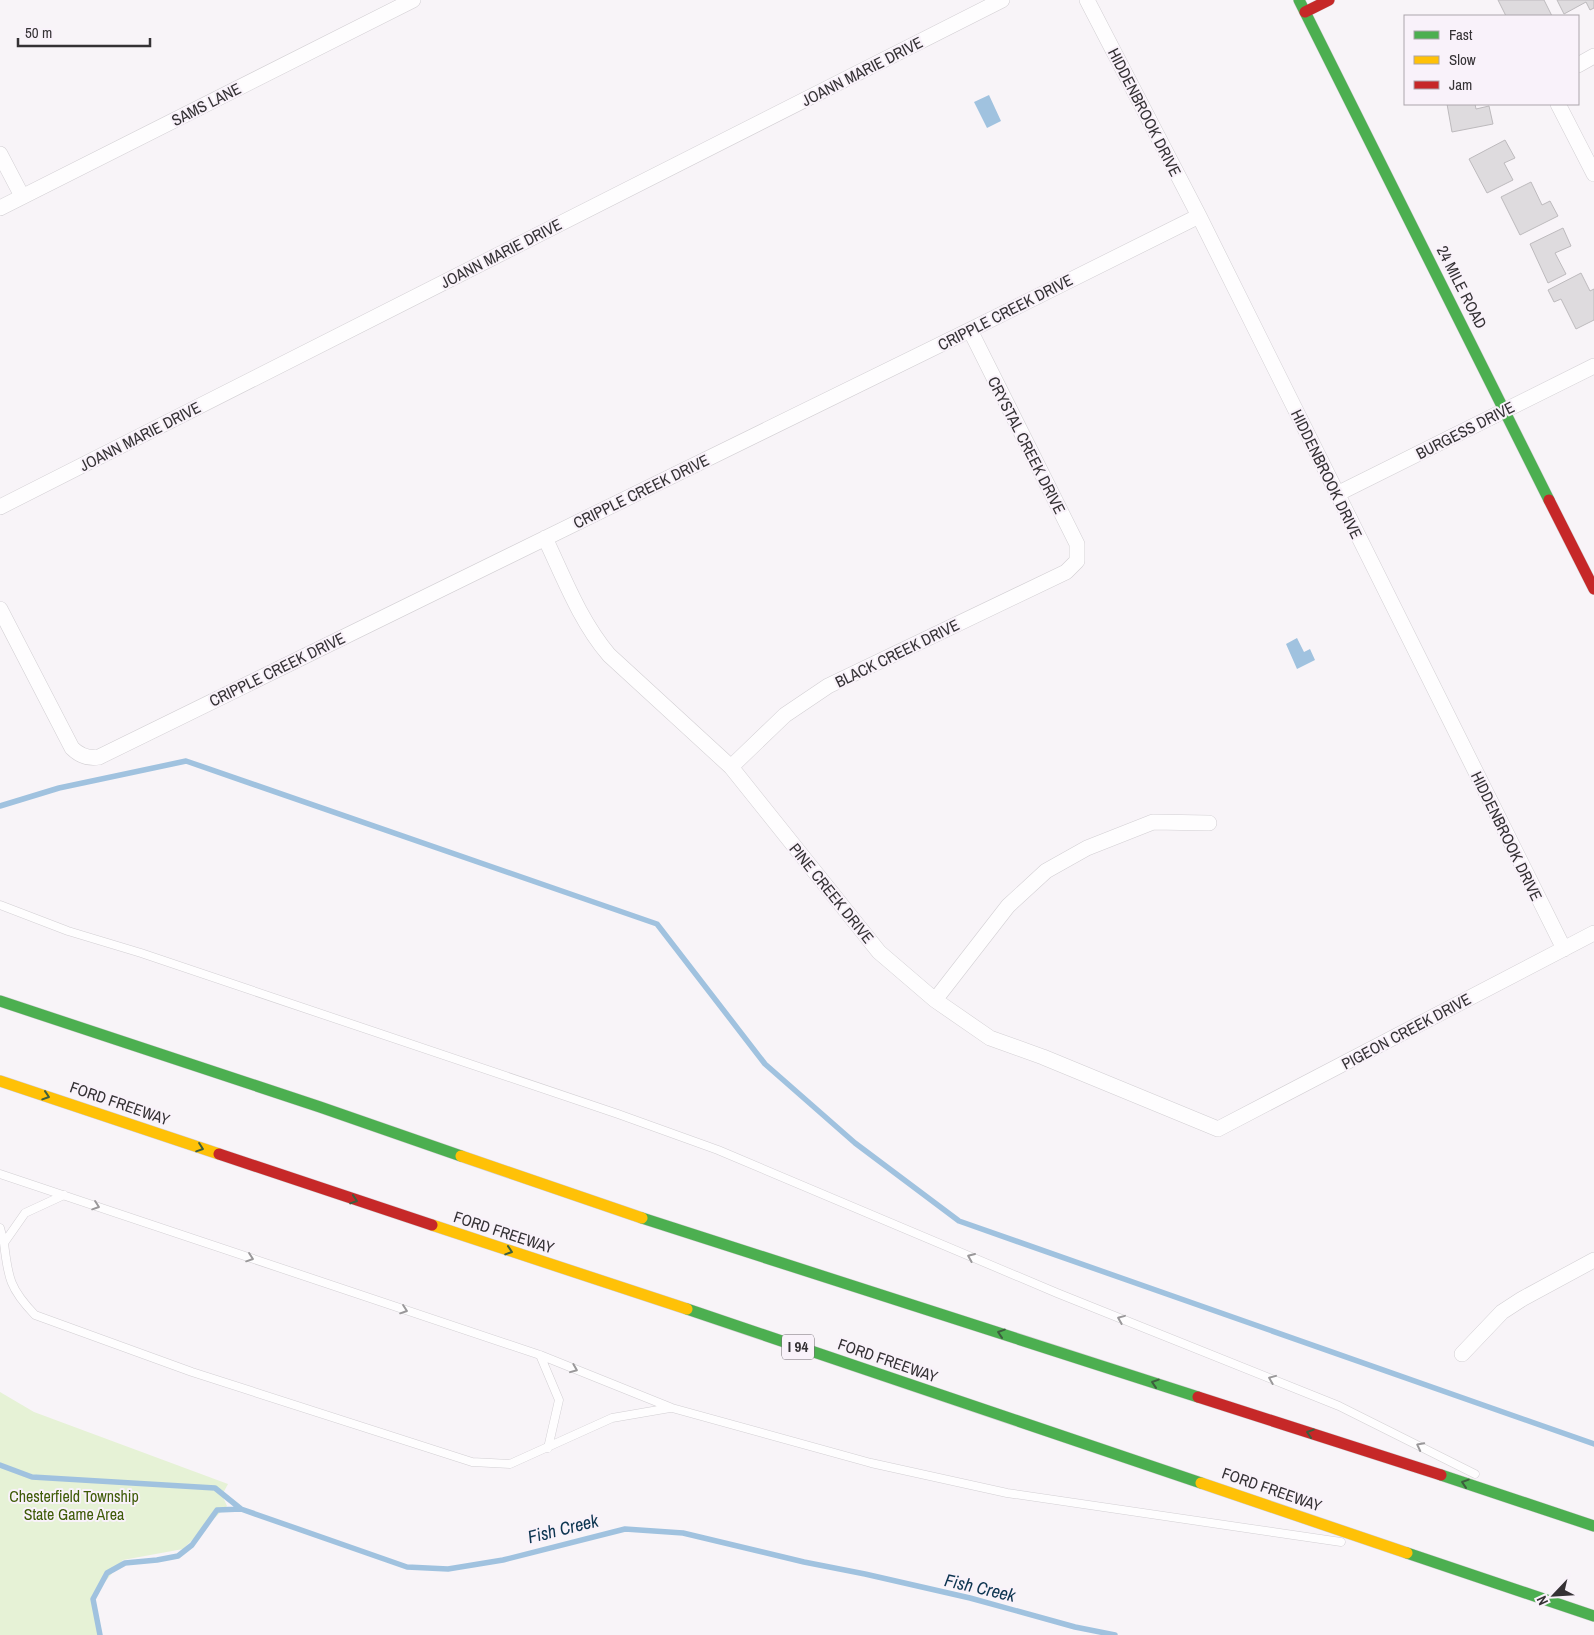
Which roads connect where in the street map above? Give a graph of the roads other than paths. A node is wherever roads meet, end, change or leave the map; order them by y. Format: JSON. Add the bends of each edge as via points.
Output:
{"nodes":[{"id":1,"x":413,"y":0,"type":"edge"},
{"id":2,"x":1002,"y":0,"type":"edge"},
{"id":3,"x":1087,"y":0,"type":"edge"},
{"id":4,"x":1299,"y":0,"type":"edge"},
{"id":5,"x":1329,"y":0,"type":"edge"},
{"id":6,"x":1305,"y":12,"type":"junction"},
{"id":7,"x":1594,"y":56,"type":"edge"},
{"id":8,"x":1579,"y":64,"type":"edge"},
{"id":9,"x":1559,"y":105,"type":"edge"},
{"id":10,"x":0,"y":154,"type":"edge"},
{"id":11,"x":1594,"y":174,"type":"edge"},
{"id":12,"x":22,"y":196,"type":"junction"},
{"id":13,"x":0,"y":208,"type":"edge"},
{"id":14,"x":1199,"y":216,"type":"junction"},
{"id":15,"x":970,"y":330,"type":"junction"},
{"id":16,"x":1594,"y":366,"type":"edge"},
{"id":17,"x":1505,"y":410,"type":"junction"},
{"id":18,"x":1337,"y":494,"type":"junction"},
{"id":19,"x":0,"y":507,"type":"edge"},
{"id":20,"x":546,"y":538,"type":"junction"},
{"id":21,"x":1077,"y":561,"type":"joint"},
{"id":22,"x":1594,"y":589,"type":"edge"},
{"id":23,"x":0,"y":609,"type":"edge"},
{"id":24,"x":731,"y":767,"type":"junction"},
{"id":25,"x":1210,"y":823,"type":"dead end"},
{"id":26,"x":0,"y":904,"type":"edge"},
{"id":27,"x":1594,"y":933,"type":"edge"},
{"id":28,"x":1564,"y":949,"type":"junction"},
{"id":29,"x":935,"y":1000,"type":"junction"},
{"id":30,"x":0,"y":1001,"type":"edge"},
{"id":31,"x":0,"y":1081,"type":"edge"},
{"id":32,"x":1218,"y":1129,"type":"joint"},
{"id":33,"x":0,"y":1174,"type":"edge"},
{"id":34,"x":64,"y":1195,"type":"junction"},
{"id":35,"x":0,"y":1228,"type":"edge"},
{"id":36,"x":4,"y":1243,"type":"junction"},
{"id":37,"x":1594,"y":1260,"type":"edge"},
{"id":38,"x":1462,"y":1354,"type":"dead end"},
{"id":39,"x":540,"y":1355,"type":"junction"},
{"id":40,"x":672,"y":1408,"type":"junction"},
{"id":41,"x":548,"y":1448,"type":"junction"},
{"id":42,"x":1480,"y":1477,"type":"dead end"},
{"id":43,"x":1498,"y":1486,"type":"dead end"},
{"id":44,"x":1542,"y":1508,"type":"junction"},
{"id":45,"x":1594,"y":1526,"type":"edge"},
{"id":46,"x":1348,"y":1543,"type":"dead end"},
{"id":47,"x":1358,"y":1545,"type":"dead end"},
{"id":48,"x":1407,"y":1552,"type":"junction"},
{"id":49,"x":1594,"y":1616,"type":"edge"}],
"edges":[{"from":1,"to":12,"type":"street","name":"SAMS LANE"},
{"from":2,"to":19,"type":"street","name":"JOANN MARIE DRIVE"},
{"from":3,"to":14,"type":"street","name":"HIDDENBROOK DRIVE"},
{"from":4,"to":6,"type":"main road","name":"24 MILE ROAD"},
{"from":5,"to":6,"type":"main road"},
{"from":6,"to":17,"type":"main road","name":"24 MILE ROAD"},
{"from":7,"to":8,"type":"street"},
{"from":9,"to":11,"type":"street"},
{"from":10,"to":12,"type":"street"},
{"from":12,"to":13,"type":"street","name":"SAMS LANE"},
{"from":14,"to":15,"type":"street","name":"CRIPPLE CREEK DRIVE"},
{"from":14,"to":18,"type":"street","name":"HIDDENBROOK DRIVE"},
{"from":15,"to":20,"type":"street","name":"CRIPPLE CREEK DRIVE"},
{"from":15,"to":21,"type":"street","name":"CRYSTAL CREEK DRIVE","via":[[1077,544]]},
{"from":16,"to":17,"type":"street","name":"BURGESS DRIVE"},
{"from":17,"to":18,"type":"street","name":"BURGESS DRIVE"},
{"from":17,"to":22,"type":"main road","name":"24 MILE ROAD"},
{"from":18,"to":28,"type":"street","name":"HIDDENBROOK DRIVE"},
{"from":20,"to":23,"type":"street","name":"CRIPPLE CREEK DRIVE","via":[[101,756],[90,758],[81,756],[72,748]]},
{"from":20,"to":24,"type":"street","name":"PINE CREEK DRIVE","via":[[581,614],[599,643]]},
{"from":21,"to":24,"type":"street","name":"BLACK CREEK DRIVE","via":[[1066,572],[852,673],[812,696],[785,715]]},
{"from":24,"to":29,"type":"street","name":"PINE CREEK DRIVE","via":[[879,952]]},
{"from":25,"to":29,"type":"street","via":[[1153,822],[1087,848],[1046,871],[1008,906]]},
{"from":42,"to":26,"type":"lane","one_way":true,"via":[[1339,1406],[1066,1297],[718,1150],[160,959],[68,931]]},
{"from":27,"to":28,"type":"street","name":"PIGEON CREEK DRIVE"},
{"from":28,"to":32,"type":"street","name":"PIGEON CREEK DRIVE"},
{"from":29,"to":32,"type":"street","name":"PINE CREEK DRIVE","via":[[990,1038]]},
{"from":44,"to":30,"type":"main road","one_way":true,"via":[[669,1227]]},
{"from":31,"to":48,"type":"main road","name":"FORD FREEWAY","number":"I 94","one_way":true},
{"from":33,"to":34,"type":"lane"},
{"from":34,"to":36,"type":"lane","via":[[25,1213]]},
{"from":34,"to":39,"type":"lane","one_way":true},
{"from":35,"to":36,"type":"lane"},
{"from":36,"to":41,"type":"lane","via":[[7,1273],[18,1298],[34,1315],[192,1372],[472,1462],[510,1464]]},
{"from":37,"to":38,"type":"street","via":[[1502,1312]]},
{"from":39,"to":40,"type":"lane","one_way":true},
{"from":39,"to":41,"type":"lane","via":[[559,1400]]},
{"from":40,"to":41,"type":"lane","via":[[612,1418]]},
{"from":40,"to":46,"type":"lane","via":[[871,1463],[1007,1493]]},
{"from":43,"to":44,"type":"lane"},
{"from":44,"to":45,"type":"main road"},
{"from":47,"to":48,"type":"lane"},
{"from":48,"to":49,"type":"main road","name":"FORD FREEWAY","number":"I 94"}]}
